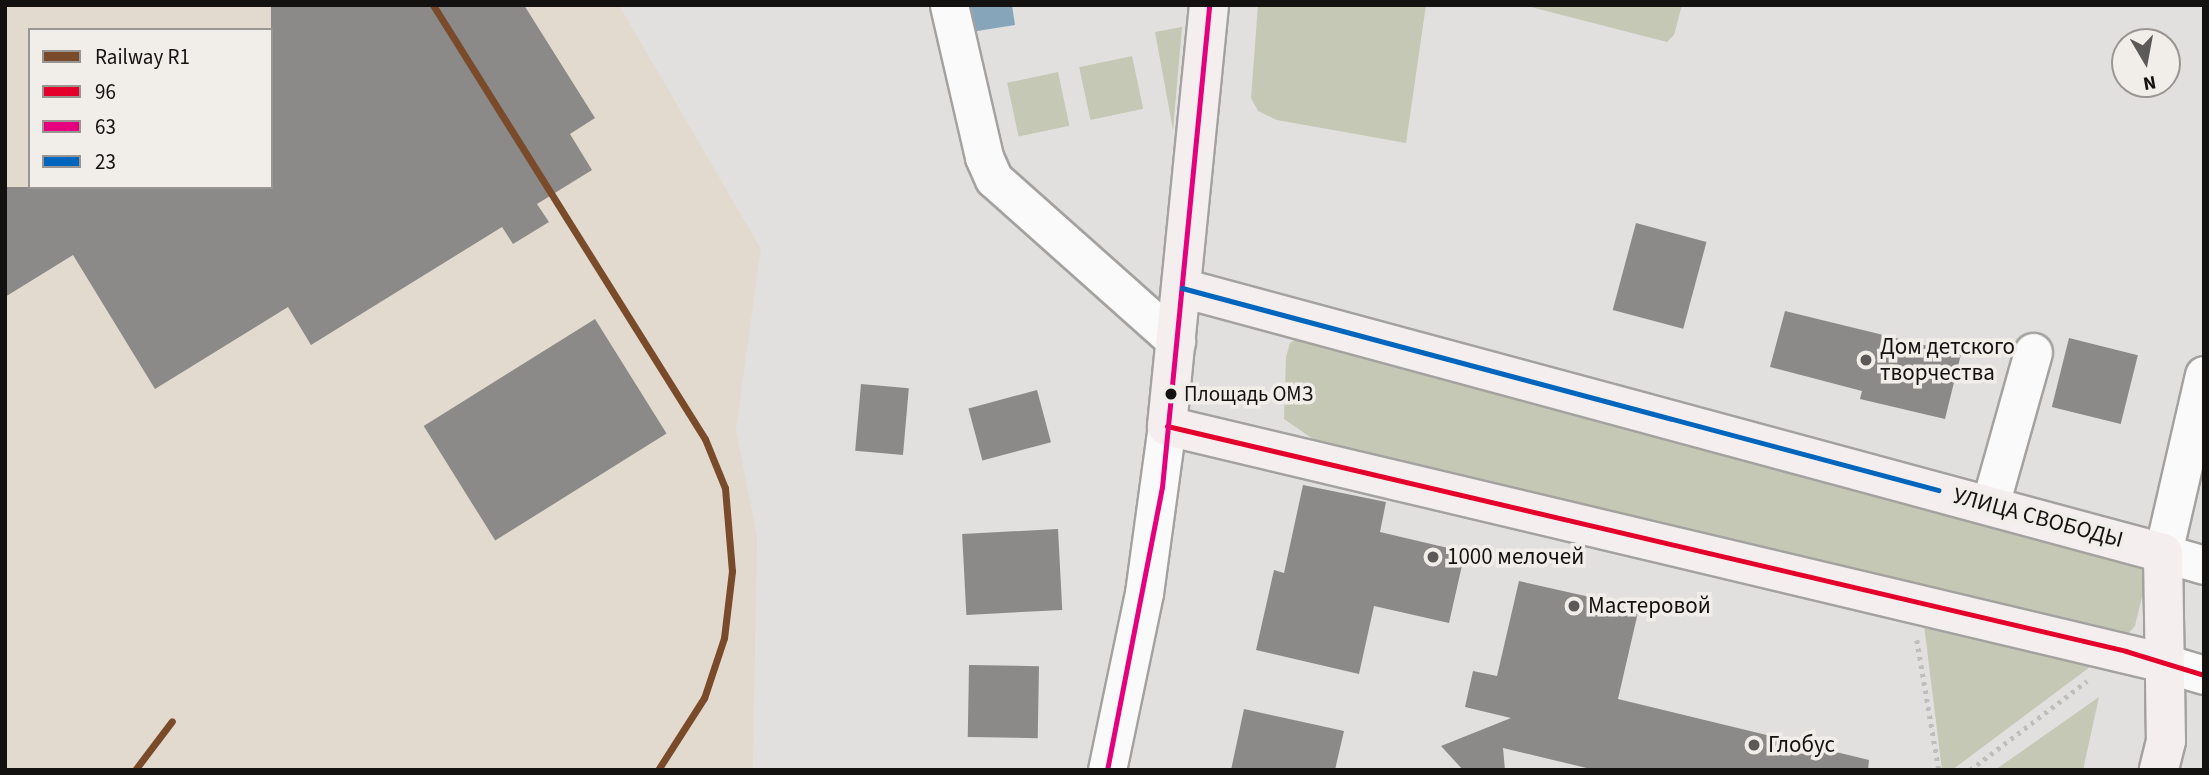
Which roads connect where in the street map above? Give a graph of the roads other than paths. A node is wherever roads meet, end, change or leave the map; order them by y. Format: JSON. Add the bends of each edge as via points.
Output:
{"nodes":[{"id":1,"x":949,"y":5,"type":"edge"},
{"id":2,"x":1209,"y":5,"type":"edge"},
{"id":3,"x":1182,"y":288,"type":"junction"},
{"id":4,"x":1176,"y":341,"type":"junction"},
{"id":5,"x":2034,"y":352,"type":"dead end"},
{"id":6,"x":2204,"y":375,"type":"edge"},
{"id":7,"x":1167,"y":426,"type":"junction"},
{"id":8,"x":1990,"y":505,"type":"junction"},
{"id":9,"x":2163,"y":553,"type":"junction"},
{"id":10,"x":2204,"y":565,"type":"edge"},
{"id":11,"x":2164,"y":663,"type":"junction"},
{"id":12,"x":2204,"y":675,"type":"edge"},
{"id":13,"x":1107,"y":770,"type":"edge"},
{"id":14,"x":2159,"y":770,"type":"edge"}],
"edges":[{"from":1,"to":4,"type":"street","via":[[984,157],[994,179]]},
{"from":2,"to":3,"type":"main road"},
{"from":3,"to":4,"type":"main road"},
{"from":3,"to":8,"type":"main road","name":"УЛИЦА СВОБОДЫ"},
{"from":4,"to":7,"type":"main road"},
{"from":5,"to":8,"type":"street"},
{"from":6,"to":9,"type":"street"},
{"from":7,"to":11,"type":"main road"},
{"from":7,"to":13,"type":"street","via":[[1144,593]]},
{"from":8,"to":9,"type":"main road","name":"УЛИЦА СВОБОДЫ"},
{"from":9,"to":10,"type":"street","name":"УЛИЦА СВОБОДЫ"},
{"from":9,"to":11,"type":"main road"},
{"from":11,"to":12,"type":"street"},
{"from":11,"to":14,"type":"main road","via":[[2166,741]]}]}
